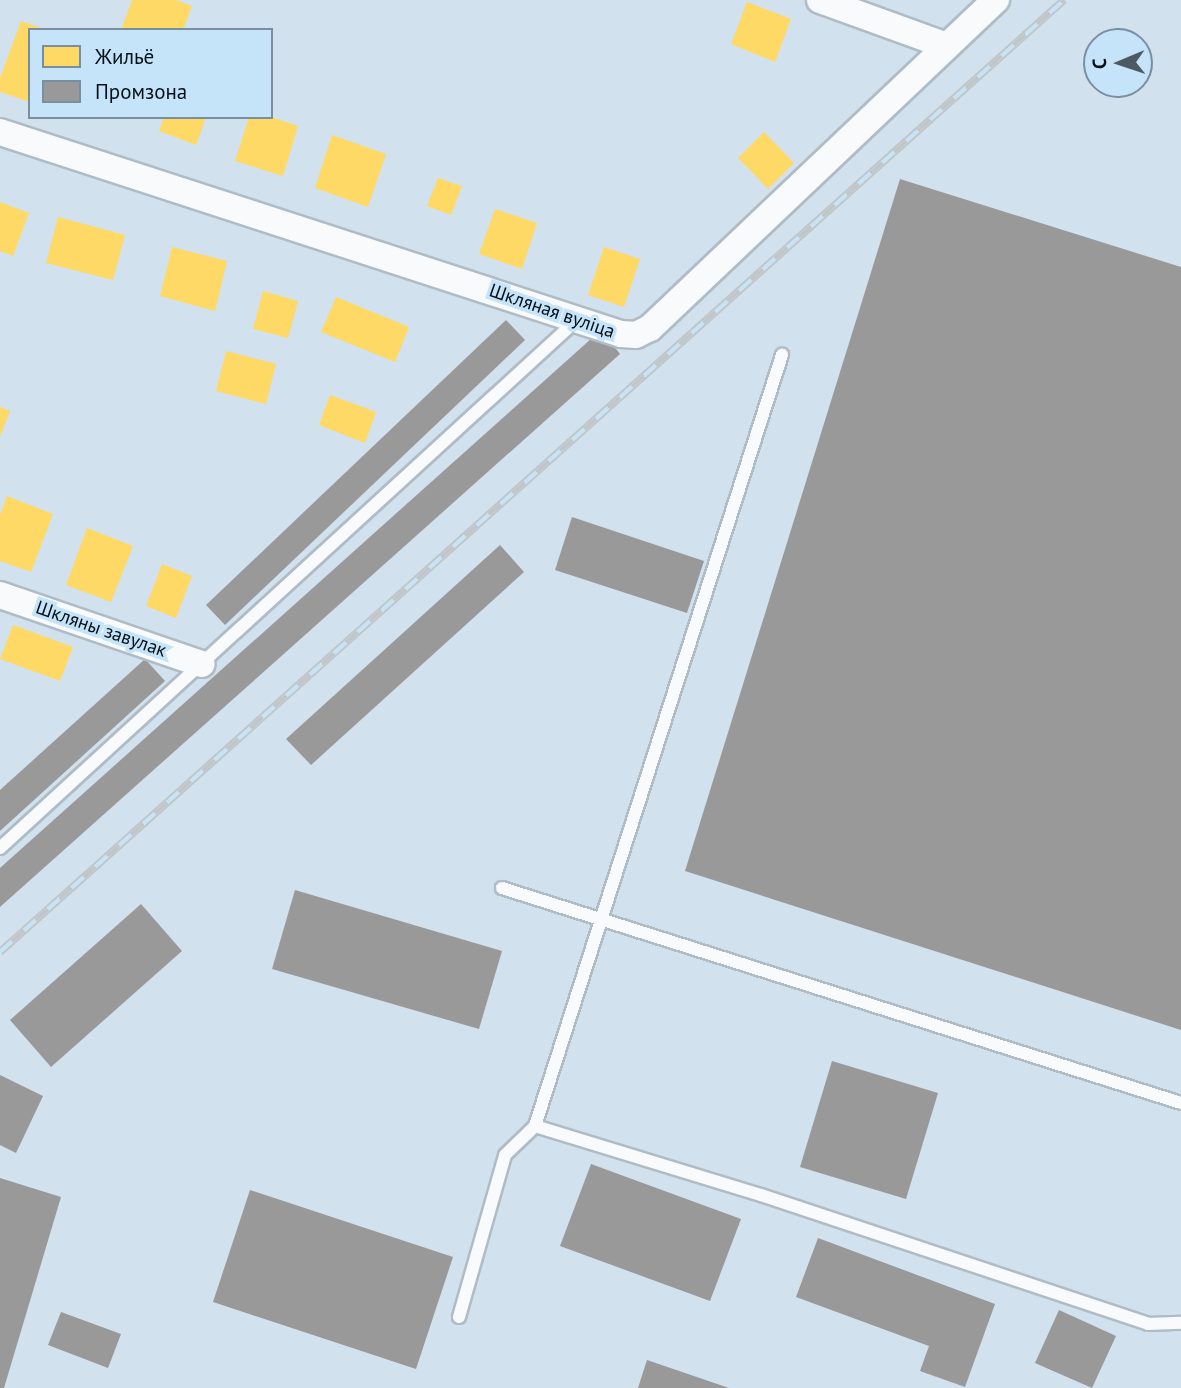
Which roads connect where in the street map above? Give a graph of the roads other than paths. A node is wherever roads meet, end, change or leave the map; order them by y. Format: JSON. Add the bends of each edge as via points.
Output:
{"nodes":[{"id":1,"x":820,"y":0,"type":"edge"},
{"id":2,"x":996,"y":0,"type":"edge"},
{"id":3,"x":944,"y":45,"type":"junction"},
{"id":4,"x":0,"y":132,"type":"edge"},
{"id":5,"x":579,"y":318,"type":"junction"},
{"id":6,"x":782,"y":355,"type":"dead end"},
{"id":7,"x":0,"y":595,"type":"edge"},
{"id":8,"x":202,"y":664,"type":"junction"},
{"id":9,"x":0,"y":848,"type":"edge"},
{"id":10,"x":502,"y":888,"type":"dead end"},
{"id":11,"x":604,"y":918,"type":"junction"},
{"id":12,"x":1181,"y":1103,"type":"edge"},
{"id":13,"x":535,"y":1126,"type":"junction"},
{"id":14,"x":459,"y":1317,"type":"dead end"},
{"id":15,"x":1181,"y":1323,"type":"edge"}],
"edges":[{"from":1,"to":3,"type":"street"},
{"from":2,"to":3,"type":"street","name":"Шкляная вуліца"},
{"from":3,"to":5,"type":"street","name":"Шкляная вуліца","via":[[650,328],[636,335],[621,334]]},
{"from":4,"to":5,"type":"street","name":"Шкляная вуліца"},
{"from":5,"to":8,"type":"lane"},
{"from":6,"to":11,"type":"lane"},
{"from":7,"to":8,"type":"street","name":"Шкляны завулак"},
{"from":8,"to":9,"type":"lane"},
{"from":10,"to":11,"type":"lane"},
{"from":11,"to":12,"type":"lane"},
{"from":11,"to":13,"type":"lane"},
{"from":13,"to":14,"type":"lane","via":[[505,1155]]},
{"from":13,"to":15,"type":"lane","via":[[761,1195],[1149,1324]]}]}
